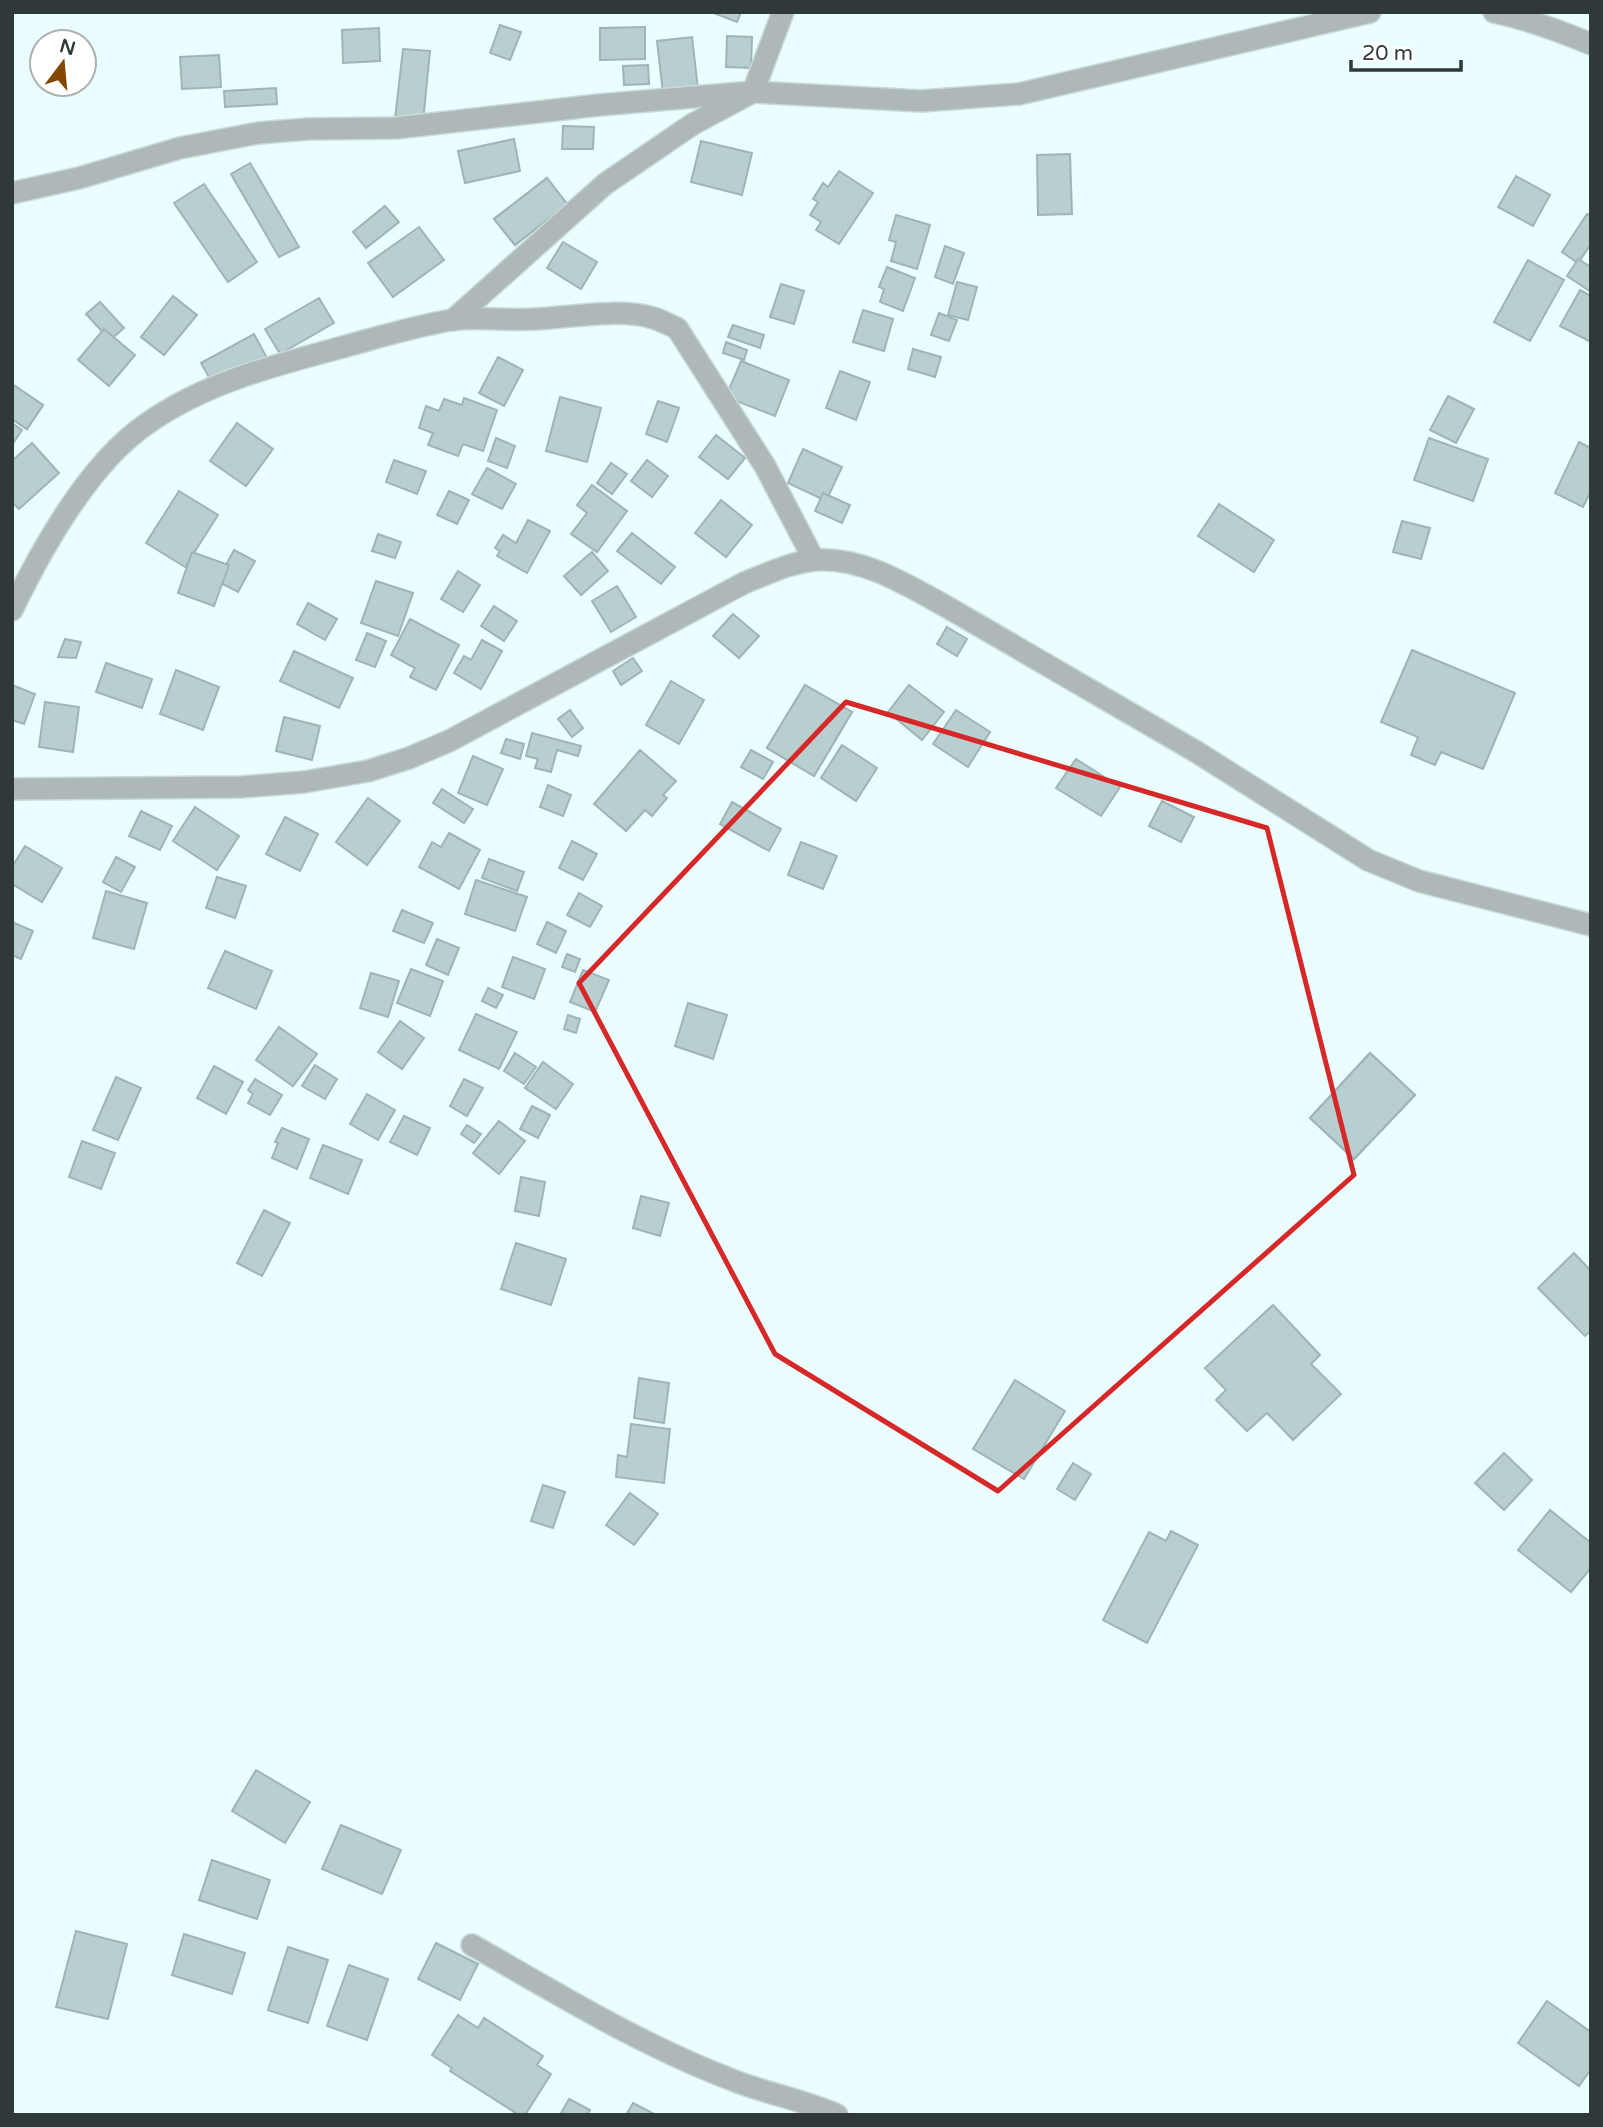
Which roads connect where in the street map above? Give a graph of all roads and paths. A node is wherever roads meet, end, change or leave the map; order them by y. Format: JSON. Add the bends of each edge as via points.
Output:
{"nodes":[{"id":1,"x":783,"y":12,"type":"edge"},
{"id":2,"x":1370,"y":12,"type":"edge"},
{"id":3,"x":1494,"y":12,"type":"edge"},
{"id":4,"x":1591,"y":44,"type":"edge"},
{"id":5,"x":753,"y":92,"type":"junction"},
{"id":6,"x":12,"y":193,"type":"edge"},
{"id":7,"x":453,"y":320,"type":"junction"},
{"id":8,"x":814,"y":560,"type":"junction"},
{"id":9,"x":12,"y":610,"type":"edge"},
{"id":10,"x":12,"y":789,"type":"edge"},
{"id":11,"x":1591,"y":925,"type":"edge"},
{"id":12,"x":472,"y":1945,"type":"dead end"},
{"id":13,"x":837,"y":2115,"type":"edge"}],
"edges":[{"from":1,"to":5,"type":"street"},
{"from":2,"to":5,"type":"street","via":[[1019,94],[921,101]]},
{"from":3,"to":4,"type":"street"},
{"from":5,"to":6,"type":"street","via":[[396,128],[258,133],[180,148]]},
{"from":5,"to":7,"type":"street","via":[[693,124],[605,184]]},
{"from":7,"to":8,"type":"street","via":[[625,314],[652,317],[677,328],[765,466]]},
{"from":7,"to":9,"type":"street","via":[[251,372],[146,423],[108,458],[79,494]]},
{"from":8,"to":10,"type":"street","via":[[744,583],[449,741],[368,771],[240,787]]},
{"from":8,"to":11,"type":"street","via":[[838,560],[871,569],[916,590],[1195,751],[1368,860],[1419,881]]},
{"from":12,"to":13,"type":"street","via":[[623,2031],[736,2081]]}]}
